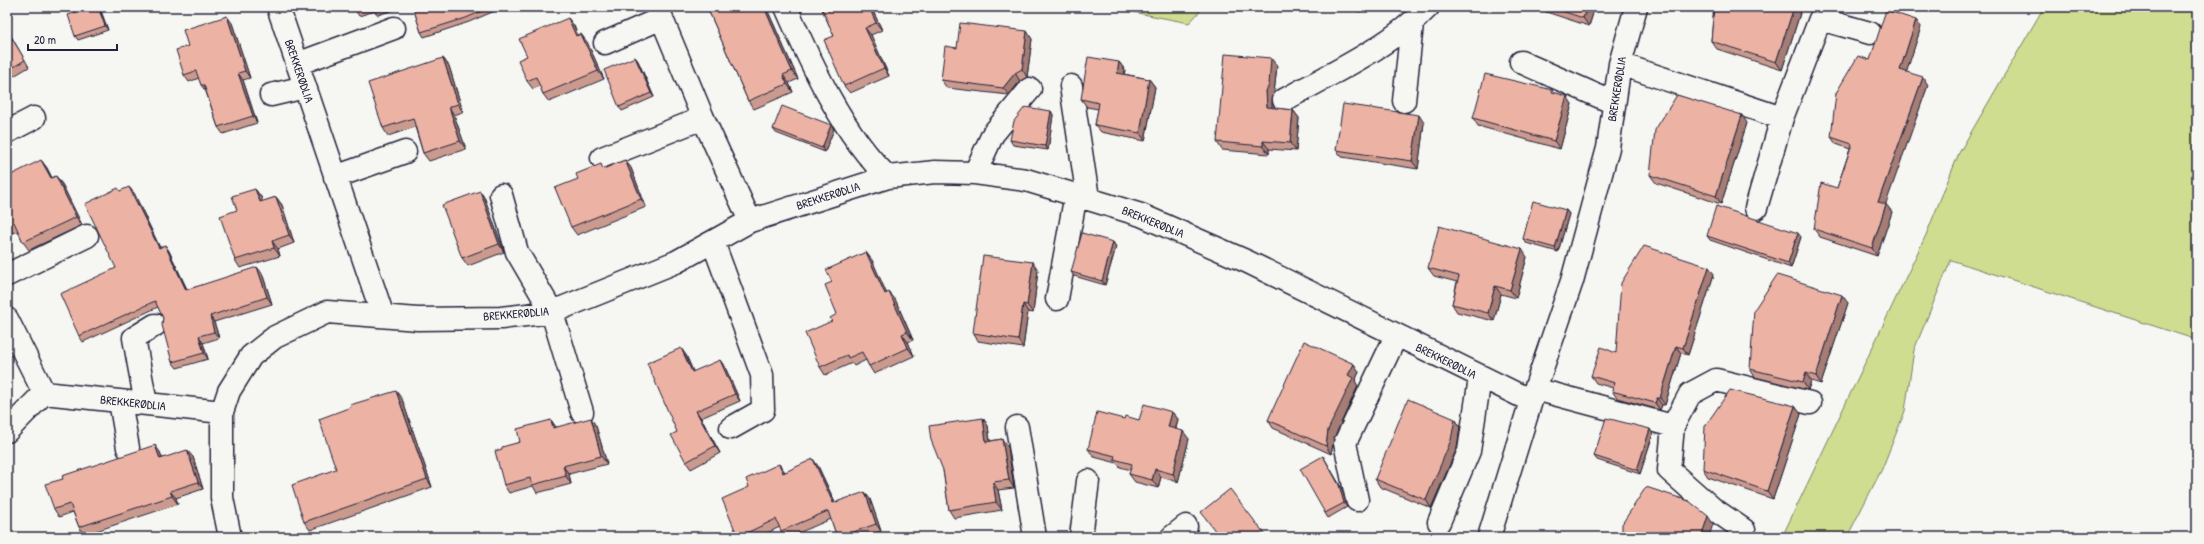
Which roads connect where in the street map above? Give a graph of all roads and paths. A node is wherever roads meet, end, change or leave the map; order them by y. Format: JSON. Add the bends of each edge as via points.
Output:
{"nodes":[{"id":1,"x":278,"y":7,"type":"edge"},
{"id":2,"x":786,"y":7,"type":"edge"},
{"id":3,"x":1428,"y":7,"type":"edge"},
{"id":4,"x":1636,"y":7,"type":"edge"},
{"id":5,"x":660,"y":12,"type":"edge"},
{"id":6,"x":1412,"y":24,"type":"junction"},
{"id":7,"x":394,"y":28,"type":"dead end"},
{"id":8,"x":1870,"y":33,"type":"dead end"},
{"id":9,"x":606,"y":43,"type":"dead end"},
{"id":10,"x":1521,"y":62,"type":"dead end"},
{"id":11,"x":297,"y":64,"type":"junction"},
{"id":12,"x":1620,"y":64,"type":"junction"},
{"id":13,"x":1071,"y":86,"type":"dead end"},
{"id":14,"x":305,"y":87,"type":"junction"},
{"id":15,"x":1030,"y":89,"type":"dead end"},
{"id":16,"x":271,"y":95,"type":"dead end"},
{"id":17,"x":1284,"y":100,"type":"dead end"},
{"id":18,"x":1404,"y":101,"type":"dead end"},
{"id":19,"x":1614,"y":103,"type":"junction"},
{"id":20,"x":34,"y":118,"type":"dead end"},
{"id":21,"x":703,"y":118,"type":"junction"},
{"id":22,"x":1782,"y":118,"type":"junction"},
{"id":23,"x":7,"y":132,"type":"edge"},
{"id":24,"x":405,"y":152,"type":"dead end"},
{"id":25,"x":602,"y":158,"type":"dead end"},
{"id":26,"x":975,"y":173,"type":"junction"},
{"id":27,"x":336,"y":177,"type":"junction"},
{"id":28,"x":888,"y":177,"type":"junction"},
{"id":29,"x":501,"y":195,"type":"dead end"},
{"id":30,"x":1082,"y":196,"type":"junction"},
{"id":31,"x":1756,"y":208,"type":"dead end"},
{"id":32,"x":750,"y":221,"type":"junction"},
{"id":33,"x":87,"y":236,"type":"dead end"},
{"id":34,"x":713,"y":242,"type":"junction"},
{"id":35,"x":7,"y":275,"type":"edge"},
{"id":36,"x":1057,"y":299,"type":"dead end"},
{"id":37,"x":552,"y":312,"type":"junction"},
{"id":38,"x":382,"y":316,"type":"junction"},
{"id":39,"x":7,"y":319,"type":"edge"},
{"id":40,"x":156,"y":324,"type":"dead end"},
{"id":41,"x":1396,"y":336,"type":"junction"},
{"id":42,"x":1480,"y":378,"type":"junction"},
{"id":43,"x":44,"y":393,"type":"junction"},
{"id":44,"x":1533,"y":395,"type":"junction"},
{"id":45,"x":120,"y":401,"type":"junction"},
{"id":46,"x":1810,"y":403,"type":"dead end"},
{"id":47,"x":146,"y":404,"type":"junction"},
{"id":48,"x":222,"y":412,"type":"junction"},
{"id":49,"x":582,"y":412,"type":"dead end"},
{"id":50,"x":1673,"y":426,"type":"junction"},
{"id":51,"x":1017,"y":427,"type":"dead end"},
{"id":52,"x":731,"y":428,"type":"dead end"},
{"id":53,"x":7,"y":431,"type":"edge"},
{"id":54,"x":128,"y":448,"type":"dead end"},
{"id":55,"x":1088,"y":481,"type":"dead end"},
{"id":56,"x":1357,"y":500,"type":"dead end"},
{"id":57,"x":1439,"y":522,"type":"dead end"},
{"id":58,"x":1744,"y":530,"type":"dead end"},
{"id":59,"x":230,"y":537,"type":"edge"},
{"id":60,"x":1035,"y":537,"type":"edge"},
{"id":61,"x":1080,"y":537,"type":"edge"},
{"id":62,"x":1489,"y":537,"type":"edge"}],
"edges":[{"from":1,"to":11,"type":"street","name":"BREKKERØDLIA"},
{"from":2,"to":28,"type":"street","via":[[813,68],[875,164]]},
{"from":3,"to":6,"type":"street"},
{"from":4,"to":12,"type":"street","name":"BREKKERØDLIA"},
{"from":5,"to":9,"type":"street"},
{"from":5,"to":21,"type":"street"},
{"from":6,"to":17,"type":"street","via":[[1349,64]]},
{"from":6,"to":18,"type":"street"},
{"from":7,"to":11,"type":"street"},
{"from":8,"to":22,"type":"street","via":[[1820,20]]},
{"from":10,"to":19,"type":"street"},
{"from":11,"to":14,"type":"street","name":"BREKKERØDLIA"},
{"from":12,"to":19,"type":"street","name":"BREKKERØDLIA"},
{"from":12,"to":22,"type":"street"},
{"from":13,"to":30,"type":"street"},
{"from":14,"to":16,"type":"street"},
{"from":14,"to":27,"type":"street","name":"BREKKERØDLIA"},
{"from":15,"to":26,"type":"street","via":[[993,134]]},
{"from":19,"to":44,"type":"street","name":"BREKKERØDLIA","via":[[1608,148],[1572,282]]},
{"from":20,"to":23,"type":"street"},
{"from":21,"to":25,"type":"street"},
{"from":21,"to":32,"type":"street"},
{"from":22,"to":31,"type":"street"},
{"from":24,"to":27,"type":"street"},
{"from":26,"to":28,"type":"street","name":"BREKKERØDLIA","via":[[935,172]]},
{"from":26,"to":30,"type":"street","name":"BREKKERØDLIA","via":[[1026,180]]},
{"from":27,"to":38,"type":"street","name":"BREKKERØDLIA"},
{"from":28,"to":32,"type":"street","name":"BREKKERØDLIA"},
{"from":29,"to":37,"type":"street","via":[[517,252]]},
{"from":30,"to":36,"type":"street"},
{"from":30,"to":41,"type":"street","name":"BREKKERØDLIA","via":[[1141,215],[1241,259]]},
{"from":32,"to":34,"type":"street","name":"BREKKERØDLIA"},
{"from":33,"to":35,"type":"street"},
{"from":34,"to":37,"type":"street","name":"BREKKERØDLIA","via":[[676,262]]},
{"from":34,"to":52,"type":"street","via":[[762,375],[763,410]]},
{"from":37,"to":38,"type":"street","name":"BREKKERØDLIA","via":[[501,318],[418,319]]},
{"from":37,"to":49,"type":"street"},
{"from":38,"to":48,"type":"street","name":"BREKKERØDLIA","via":[[327,312],[275,337],[251,356],[229,391]]},
{"from":39,"to":43,"type":"street"},
{"from":40,"to":47,"type":"street","via":[[134,338]]},
{"from":41,"to":42,"type":"street","name":"BREKKERØDLIA"},
{"from":41,"to":56,"type":"street","via":[[1345,443]]},
{"from":42,"to":44,"type":"street","name":"BREKKERØDLIA"},
{"from":42,"to":57,"type":"street","via":[[1470,451]]},
{"from":43,"to":45,"type":"street","name":"BREKKERØDLIA"},
{"from":43,"to":53,"type":"street"},
{"from":44,"to":50,"type":"street"},
{"from":44,"to":62,"type":"street","name":"BREKKERØDLIA"},
{"from":45,"to":47,"type":"street","name":"BREKKERØDLIA"},
{"from":45,"to":54,"type":"street"},
{"from":46,"to":50,"type":"street","via":[[1716,380],[1690,394]]},
{"from":47,"to":48,"type":"street","name":"BREKKERØDLIA"},
{"from":48,"to":59,"type":"street","name":"BREKKERØDLIA","via":[[222,498]]},
{"from":50,"to":58,"type":"street","via":[[1669,470],[1712,508]]},
{"from":51,"to":60,"type":"street"},
{"from":55,"to":61,"type":"street"}]}
